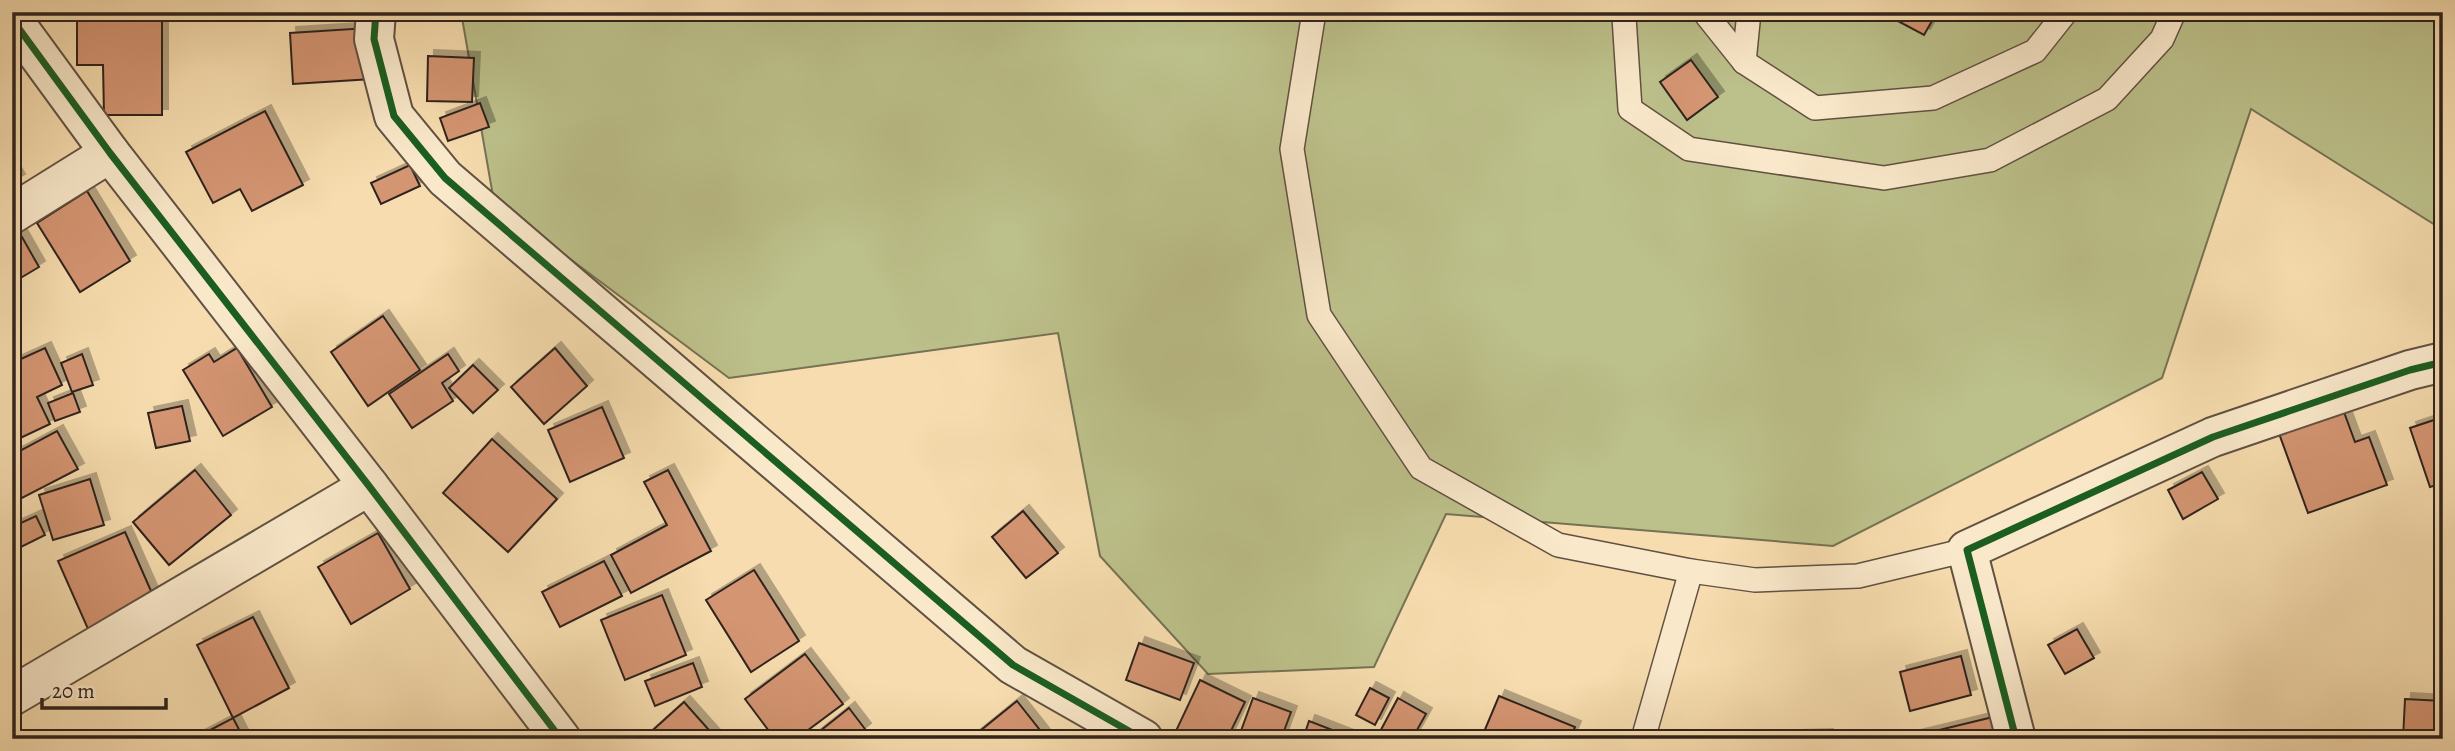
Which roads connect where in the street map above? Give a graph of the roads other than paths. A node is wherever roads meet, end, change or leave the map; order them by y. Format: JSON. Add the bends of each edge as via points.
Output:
{"nodes":[{"id":1,"x":376,"y":12,"type":"edge"},
{"id":2,"x":1314,"y":12,"type":"edge"},
{"id":3,"x":1626,"y":12,"type":"edge"},
{"id":4,"x":1703,"y":12,"type":"edge"},
{"id":5,"x":1749,"y":12,"type":"edge"},
{"id":6,"x":2066,"y":12,"type":"edge"},
{"id":7,"x":2174,"y":12,"type":"edge"},
{"id":8,"x":12,"y":19,"type":"edge"},
{"id":9,"x":1744,"y":62,"type":"junction"},
{"id":10,"x":110,"y":153,"type":"junction"},
{"id":11,"x":12,"y":214,"type":"edge"},
{"id":12,"x":2443,"y":362,"type":"edge"},
{"id":13,"x":369,"y":486,"type":"junction"},
{"id":14,"x":1966,"y":550,"type":"junction"},
{"id":15,"x":1691,"y":571,"type":"junction"},
{"id":16,"x":12,"y":696,"type":"edge"},
{"id":17,"x":561,"y":739,"type":"edge"},
{"id":18,"x":1143,"y":739,"type":"edge"},
{"id":19,"x":1643,"y":739,"type":"edge"},
{"id":20,"x":2017,"y":739,"type":"edge"}],
"edges":[{"from":1,"to":18,"type":"street","via":[[374,39],[394,116],[445,178],[1013,664]]},
{"from":2,"to":15,"type":"lane","via":[[1292,149],[1319,315],[1421,468],[1558,545]]},
{"from":3,"to":7,"type":"lane","via":[[1630,109],[1689,149],[1884,178],[1990,160],[2107,99],[2162,39]]},
{"from":4,"to":9,"type":"lane"},
{"from":5,"to":9,"type":"lane"},
{"from":6,"to":9,"type":"lane","via":[[2035,51],[1933,97],[1815,108]]},
{"from":8,"to":10,"type":"street"},
{"from":10,"to":11,"type":"street"},
{"from":10,"to":13,"type":"street"},
{"from":12,"to":14,"type":"street","via":[[2213,437]]},
{"from":13,"to":16,"type":"street"},
{"from":13,"to":17,"type":"street"},
{"from":14,"to":15,"type":"lane","via":[[1858,576],[1755,580]]},
{"from":14,"to":20,"type":"street"},
{"from":15,"to":19,"type":"lane"}]}
